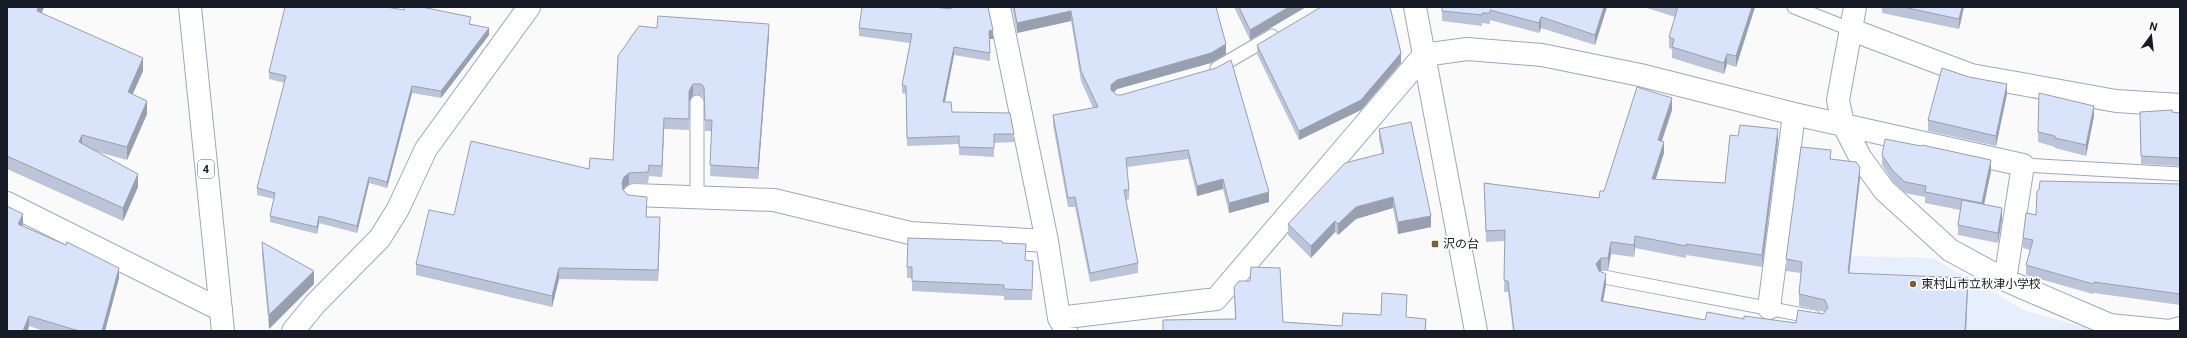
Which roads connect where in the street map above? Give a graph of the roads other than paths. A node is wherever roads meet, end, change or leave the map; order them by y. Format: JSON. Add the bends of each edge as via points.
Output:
{"nodes":[{"id":1,"x":190,"y":7,"type":"edge"},
{"id":2,"x":529,"y":7,"type":"edge"},
{"id":3,"x":999,"y":7,"type":"edge"},
{"id":4,"x":1415,"y":7,"type":"edge"},
{"id":5,"x":1794,"y":7,"type":"edge"},
{"id":6,"x":1855,"y":7,"type":"edge"},
{"id":7,"x":1282,"y":30,"type":"edge"},
{"id":8,"x":1852,"y":30,"type":"junction"},
{"id":9,"x":1424,"y":55,"type":"junction"},
{"id":10,"x":1207,"y":72,"type":"edge"},
{"id":11,"x":697,"y":102,"type":"dead end"},
{"id":12,"x":2180,"y":105,"type":"edge"},
{"id":13,"x":1794,"y":114,"type":"junction"},
{"id":14,"x":1843,"y":124,"type":"junction"},
{"id":15,"x":2023,"y":165,"type":"junction"},
{"id":16,"x":2180,"y":174,"type":"edge"},
{"id":17,"x":634,"y":196,"type":"edge"},
{"id":18,"x":697,"y":198,"type":"junction"},
{"id":19,"x":7,"y":203,"type":"edge"},
{"id":20,"x":1047,"y":241,"type":"junction"},
{"id":21,"x":1604,"y":277,"type":"edge"},
{"id":22,"x":2005,"y":280,"type":"junction"},
{"id":23,"x":1769,"y":308,"type":"junction"},
{"id":24,"x":1820,"y":318,"type":"edge"},
{"id":25,"x":222,"y":320,"type":"edge"},
{"id":26,"x":1063,"y":325,"type":"edge"},
{"id":27,"x":2180,"y":328,"type":"edge"},
{"id":28,"x":293,"y":331,"type":"edge"},
{"id":29,"x":1476,"y":331,"type":"edge"}],
"edges":[{"from":1,"to":25,"type":"street","number":"4"},
{"from":2,"to":28,"type":"street","via":[[426,149],[398,209],[380,238],[315,304]]},
{"from":3,"to":20,"type":"street"},
{"from":4,"to":9,"type":"street"},
{"from":5,"to":8,"type":"lane"},
{"from":6,"to":8,"type":"street"},
{"from":7,"to":10,"type":"lane"},
{"from":8,"to":12,"type":"street","via":[[1971,75],[2116,102]]},
{"from":8,"to":14,"type":"street","via":[[1838,100]]},
{"from":9,"to":13,"type":"street","via":[[1467,49],[1542,55],[1640,75]]},
{"from":9,"to":26,"type":"street","via":[[1216,299]]},
{"from":9,"to":29,"type":"street"},
{"from":11,"to":18,"type":"lane"},
{"from":13,"to":14,"type":"street"},
{"from":13,"to":23,"type":"street"},
{"from":14,"to":15,"type":"street"},
{"from":14,"to":22,"type":"street","via":[[1860,157],[1884,190],[1950,250]]},
{"from":15,"to":16,"type":"lane"},
{"from":15,"to":22,"type":"street"},
{"from":17,"to":18,"type":"street"},
{"from":18,"to":20,"type":"street","via":[[774,200],[910,233]]},
{"from":19,"to":25,"type":"street"},
{"from":20,"to":26,"type":"street"},
{"from":21,"to":23,"type":"lane"},
{"from":22,"to":27,"type":"street","via":[[2110,325],[2169,331]]},
{"from":23,"to":24,"type":"lane"}]}
